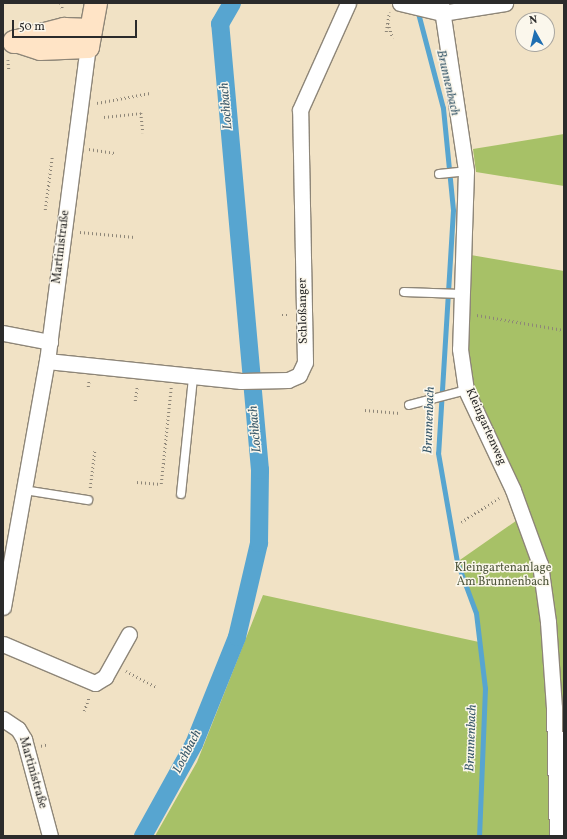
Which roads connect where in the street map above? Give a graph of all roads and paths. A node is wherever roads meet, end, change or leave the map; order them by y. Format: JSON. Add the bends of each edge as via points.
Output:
{"nodes":[{"id":1,"x":96,"y":3,"type":"edge"},
{"id":2,"x":348,"y":3,"type":"edge"},
{"id":3,"x":505,"y":3,"type":"edge"},
{"id":4,"x":395,"y":6,"type":"edge"},
{"id":5,"x":442,"y":8,"type":"edge"},
{"id":6,"x":387,"y":21,"type":"junction"},
{"id":7,"x":386,"y":32,"type":"dead end"},
{"id":8,"x":393,"y":38,"type":"dead end"},
{"id":9,"x":90,"y":39,"type":"junction"},
{"id":10,"x":10,"y":42,"type":"edge"},
{"id":11,"x":150,"y":94,"type":"dead end"},
{"id":12,"x":81,"y":105,"type":"junction"},
{"id":13,"x":104,"y":117,"type":"dead end"},
{"id":14,"x":143,"y":133,"type":"dead end"},
{"id":15,"x":75,"y":146,"type":"junction"},
{"id":16,"x":115,"y":153,"type":"dead end"},
{"id":17,"x":52,"y":157,"type":"dead end"},
{"id":18,"x":462,"y":172,"type":"junction"},
{"id":19,"x":439,"y":174,"type":"dead end"},
{"id":20,"x":45,"y":210,"type":"dead end"},
{"id":21,"x":64,"y":231,"type":"junction"},
{"id":22,"x":135,"y":237,"type":"dead end"},
{"id":23,"x":404,"y":292,"type":"dead end"},
{"id":24,"x":459,"y":294,"type":"junction"},
{"id":25,"x":460,"y":312,"type":"junction"},
{"id":26,"x":564,"y":330,"type":"edge"},
{"id":27,"x":3,"y":333,"type":"edge"},
{"id":28,"x":50,"y":342,"type":"junction"},
{"id":29,"x":47,"y":360,"type":"junction"},
{"id":30,"x":172,"y":376,"type":"junction"},
{"id":31,"x":193,"y":378,"type":"junction"},
{"id":32,"x":466,"y":390,"type":"junction"},
{"id":33,"x":409,"y":409,"type":"joint"},
{"id":34,"x":365,"y":410,"type":"dead end"},
{"id":35,"x":95,"y":449,"type":"dead end"},
{"id":36,"x":137,"y":482,"type":"dead end"},
{"id":37,"x":24,"y":490,"type":"junction"},
{"id":38,"x":513,"y":490,"type":"junction"},
{"id":39,"x":181,"y":494,"type":"dead end"},
{"id":40,"x":88,"y":500,"type":"joint"},
{"id":41,"x":461,"y":522,"type":"dead end"},
{"id":42,"x":3,"y":607,"type":"edge"},
{"id":43,"x":129,"y":634,"type":"dead end"},
{"id":44,"x":3,"y":644,"type":"edge"},
{"id":45,"x":113,"y":665,"type":"junction"},
{"id":46,"x":156,"y":687,"type":"dead end"},
{"id":47,"x":3,"y":719,"type":"edge"},
{"id":48,"x":50,"y":836,"type":"edge"},
{"id":49,"x":557,"y":836,"type":"edge"}],
"edges":[{"from":1,"to":9,"type":"street","name":"Martinistraße"},
{"from":2,"to":31,"type":"street","name":"Schloßanger","via":[[300,110],[305,362],[299,374],[268,382]]},
{"from":3,"to":5,"type":"street"},
{"from":4,"to":5,"type":"street","via":[[424,10]]},
{"from":4,"to":6,"type":"path"},
{"from":5,"to":18,"type":"street","name":"Kleingartenweg"},
{"from":6,"to":7,"type":"path"},
{"from":6,"to":8,"type":"path"},
{"from":9,"to":10,"type":"street","via":[[64,29]]},
{"from":9,"to":12,"type":"street","name":"Martinistraße"},
{"from":11,"to":12,"type":"path"},
{"from":12,"to":15,"type":"street","name":"Martinistraße"},
{"from":13,"to":14,"type":"path","via":[[141,113]]},
{"from":15,"to":16,"type":"path"},
{"from":15,"to":21,"type":"street","name":"Martinistraße"},
{"from":17,"to":20,"type":"path"},
{"from":18,"to":19,"type":"lane"},
{"from":18,"to":24,"type":"street","name":"Kleingartenweg"},
{"from":21,"to":22,"type":"path"},
{"from":21,"to":28,"type":"street","name":"Martinistraße"},
{"from":23,"to":24,"type":"lane"},
{"from":24,"to":25,"type":"street","name":"Kleingartenweg"},
{"from":25,"to":26,"type":"path"},
{"from":25,"to":32,"type":"street","name":"Kleingartenweg"},
{"from":27,"to":28,"type":"street"},
{"from":28,"to":29,"type":"street","name":"Martinistraße"},
{"from":29,"to":30,"type":"street","name":"Schloßanger"},
{"from":29,"to":37,"type":"street","name":"Martinistraße"},
{"from":30,"to":31,"type":"street","name":"Schloßanger"},
{"from":30,"to":36,"type":"path","via":[[160,484]]},
{"from":31,"to":39,"type":"lane"},
{"from":32,"to":33,"type":"lane","via":[[426,400]]},
{"from":32,"to":38,"type":"street","name":"Kleingartenweg"},
{"from":33,"to":34,"type":"path"},
{"from":35,"to":40,"type":"path"},
{"from":37,"to":40,"type":"lane"},
{"from":37,"to":42,"type":"street","name":"Martinistraße"},
{"from":38,"to":41,"type":"path"},
{"from":38,"to":49,"type":"street","name":"Kleingartenweg","via":[[540,564],[548,622]]},
{"from":43,"to":45,"type":"street"},
{"from":44,"to":45,"type":"street","via":[[87,682],[95,683],[106,677]]},
{"from":45,"to":46,"type":"path"},
{"from":47,"to":48,"type":"street","name":"Martinistraße","via":[[18,729],[24,739]]}]}
